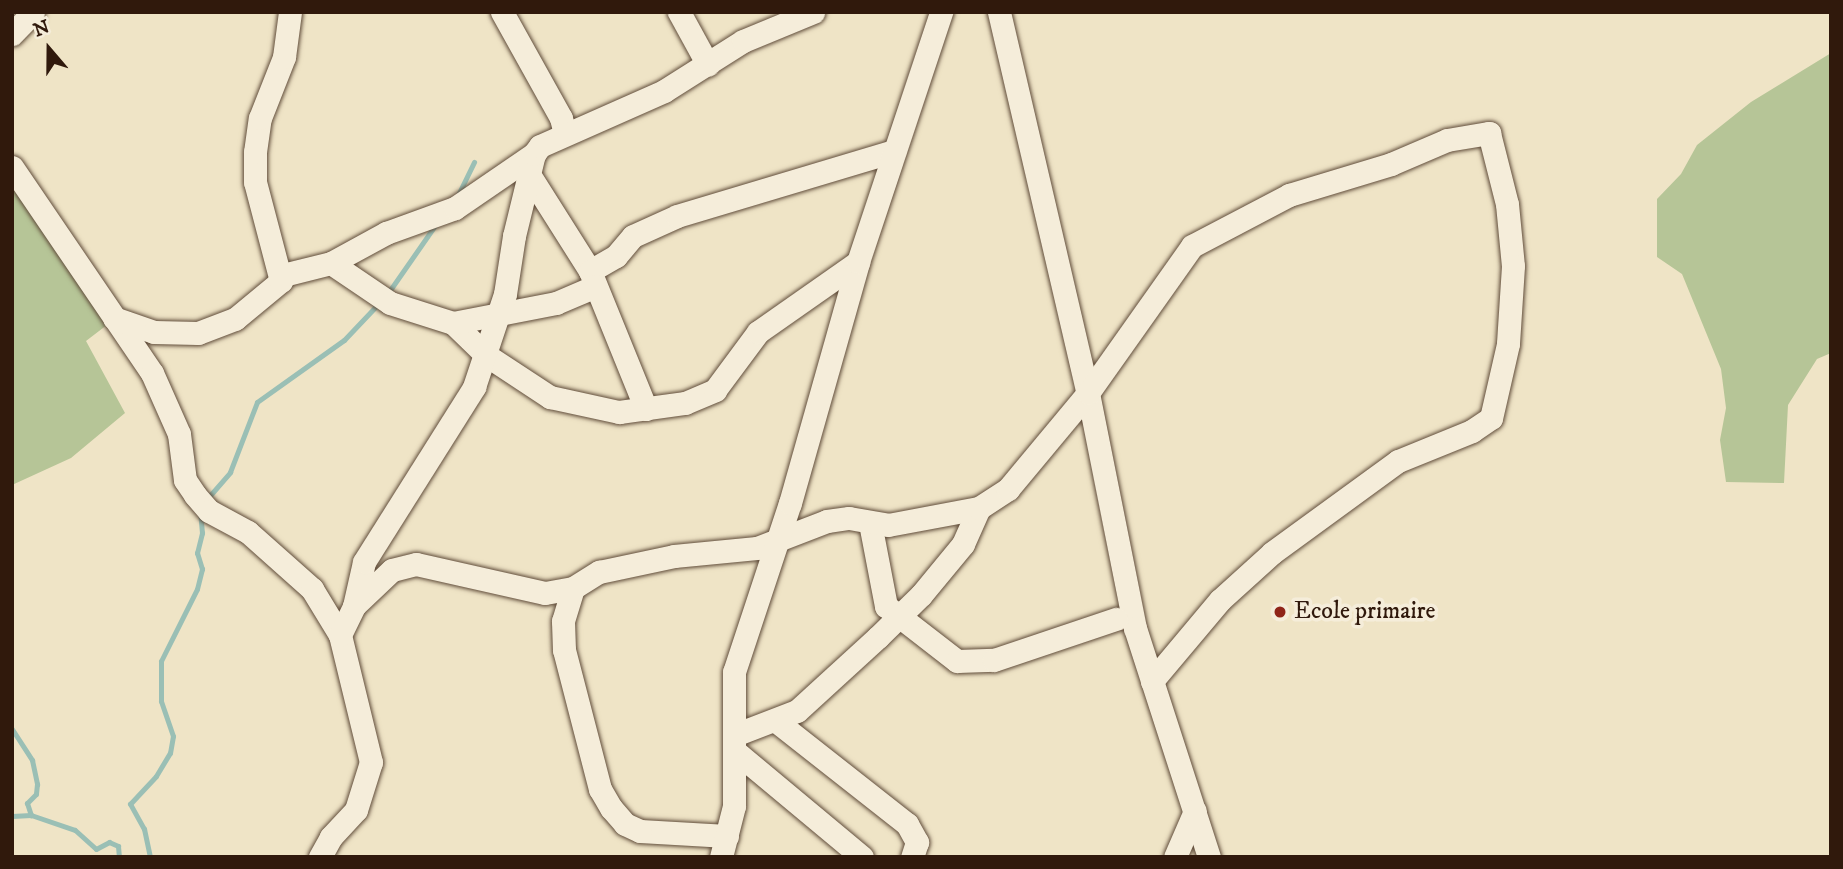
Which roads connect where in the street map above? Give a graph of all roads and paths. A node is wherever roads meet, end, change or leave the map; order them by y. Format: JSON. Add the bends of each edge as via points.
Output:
{"nodes":[{"id":1,"x":33,"y":12,"type":"edge"},
{"id":2,"x":290,"y":12,"type":"edge"},
{"id":3,"x":502,"y":12,"type":"edge"},
{"id":4,"x":679,"y":12,"type":"edge"},
{"id":5,"x":813,"y":12,"type":"edge"},
{"id":6,"x":941,"y":12,"type":"edge"},
{"id":7,"x":999,"y":12,"type":"edge"},
{"id":8,"x":12,"y":34,"type":"edge"},
{"id":9,"x":708,"y":65,"type":"junction"},
{"id":10,"x":565,"y":134,"type":"junction"},
{"id":11,"x":894,"y":151,"type":"junction"},
{"id":12,"x":532,"y":165,"type":"junction"},
{"id":13,"x":12,"y":167,"type":"edge"},
{"id":14,"x":859,"y":262,"type":"junction"},
{"id":15,"x":331,"y":263,"type":"junction"},
{"id":16,"x":283,"y":275,"type":"junction"},
{"id":17,"x":593,"y":278,"type":"junction"},
{"id":18,"x":500,"y":314,"type":"junction"},
{"id":19,"x":114,"y":318,"type":"junction"},
{"id":20,"x":453,"y":323,"type":"junction"},
{"id":21,"x":486,"y":355,"type":"junction"},
{"id":22,"x":1088,"y":393,"type":"junction"},
{"id":23,"x":646,"y":409,"type":"junction"},
{"id":24,"x":979,"y":508,"type":"junction"},
{"id":25,"x":870,"y":523,"type":"junction"},
{"id":26,"x":778,"y":541,"type":"junction"},
{"id":27,"x":573,"y":589,"type":"junction"},
{"id":28,"x":354,"y":606,"type":"junction"},
{"id":29,"x":899,"y":617,"type":"junction"},
{"id":30,"x":1116,"y":619,"type":"dead end"},
{"id":31,"x":340,"y":635,"type":"junction"},
{"id":32,"x":1152,"y":681,"type":"junction"},
{"id":33,"x":776,"y":722,"type":"junction"},
{"id":34,"x":737,"y":743,"type":"junction"},
{"id":35,"x":1195,"y":811,"type":"junction"},
{"id":36,"x":724,"y":847,"type":"edge"},
{"id":37,"x":320,"y":857,"type":"edge"},
{"id":38,"x":862,"y":857,"type":"edge"},
{"id":39,"x":912,"y":857,"type":"edge"},
{"id":40,"x":1175,"y":857,"type":"edge"},
{"id":41,"x":1209,"y":857,"type":"edge"}],
"edges":[{"from":1,"to":8,"type":"street"},
{"from":2,"to":16,"type":"street","via":[[284,57],[260,118],[255,152],[255,182],[268,243]]},
{"from":3,"to":10,"type":"street","via":[[561,118]]},
{"from":4,"to":9,"type":"street"},
{"from":5,"to":9,"type":"street","via":[[743,41]]},
{"from":6,"to":11,"type":"street"},
{"from":7,"to":22,"type":"street"},
{"from":9,"to":10,"type":"street","via":[[664,91]]},
{"from":10,"to":12,"type":"street","via":[[550,139]]},
{"from":11,"to":14,"type":"street","via":[[886,190]]},
{"from":11,"to":17,"type":"street","via":[[677,216],[633,236]]},
{"from":12,"to":15,"type":"street","via":[[455,208],[386,233]]},
{"from":12,"to":17,"type":"street"},
{"from":12,"to":18,"type":"street"},
{"from":13,"to":19,"type":"street"},
{"from":14,"to":23,"type":"street","via":[[758,332],[715,390],[685,402]]},
{"from":14,"to":26,"type":"street"},
{"from":15,"to":16,"type":"street"},
{"from":15,"to":20,"type":"street","via":[[390,303]]},
{"from":16,"to":19,"type":"street","via":[[278,286],[245,312],[198,334],[154,332]]},
{"from":17,"to":18,"type":"street","via":[[556,303]]},
{"from":17,"to":23,"type":"street"},
{"from":18,"to":20,"type":"street"},
{"from":18,"to":21,"type":"street"},
{"from":19,"to":31,"type":"street","via":[[152,373],[178,434],[185,480],[195,495],[209,511],[248,532],[312,589]]},
{"from":20,"to":21,"type":"street"},
{"from":21,"to":23,"type":"street","via":[[550,397],[619,412]]},
{"from":21,"to":28,"type":"street","via":[[474,387],[363,562]]},
{"from":22,"to":24,"type":"street","via":[[1008,489]]},
{"from":22,"to":32,"type":"street","via":[[1135,628]]},
{"from":22,"to":32,"type":"street","via":[[1192,246],[1289,195],[1391,164],[1447,140],[1489,133],[1507,204],[1513,266],[1508,344],[1491,418],[1472,431],[1398,461],[1272,553],[1220,600]]},
{"from":24,"to":25,"type":"street","via":[[888,526]]},
{"from":24,"to":29,"type":"street","via":[[963,544]]},
{"from":25,"to":26,"type":"street","via":[[849,518],[827,521]]},
{"from":25,"to":29,"type":"street","via":[[886,606]]},
{"from":26,"to":27,"type":"street","via":[[730,553],[674,556],[612,569]]},
{"from":26,"to":34,"type":"street","via":[[733,672]]},
{"from":27,"to":28,"type":"street","via":[[545,593],[416,564],[392,570]]},
{"from":27,"to":36,"type":"street","via":[[563,621],[564,650],[600,789],[611,808],[625,824],[640,831]]},
{"from":28,"to":31,"type":"street"},
{"from":29,"to":30,"type":"street","via":[[957,661],[977,663]]},
{"from":29,"to":33,"type":"street","via":[[797,711]]},
{"from":31,"to":37,"type":"street","via":[[371,762],[356,810]]},
{"from":32,"to":35,"type":"street"},
{"from":33,"to":34,"type":"street"},
{"from":33,"to":39,"type":"street","via":[[908,824],[917,842]]},
{"from":34,"to":36,"type":"street","via":[[734,806]]},
{"from":34,"to":38,"type":"street"},
{"from":35,"to":40,"type":"street"},
{"from":35,"to":41,"type":"street"}]}
